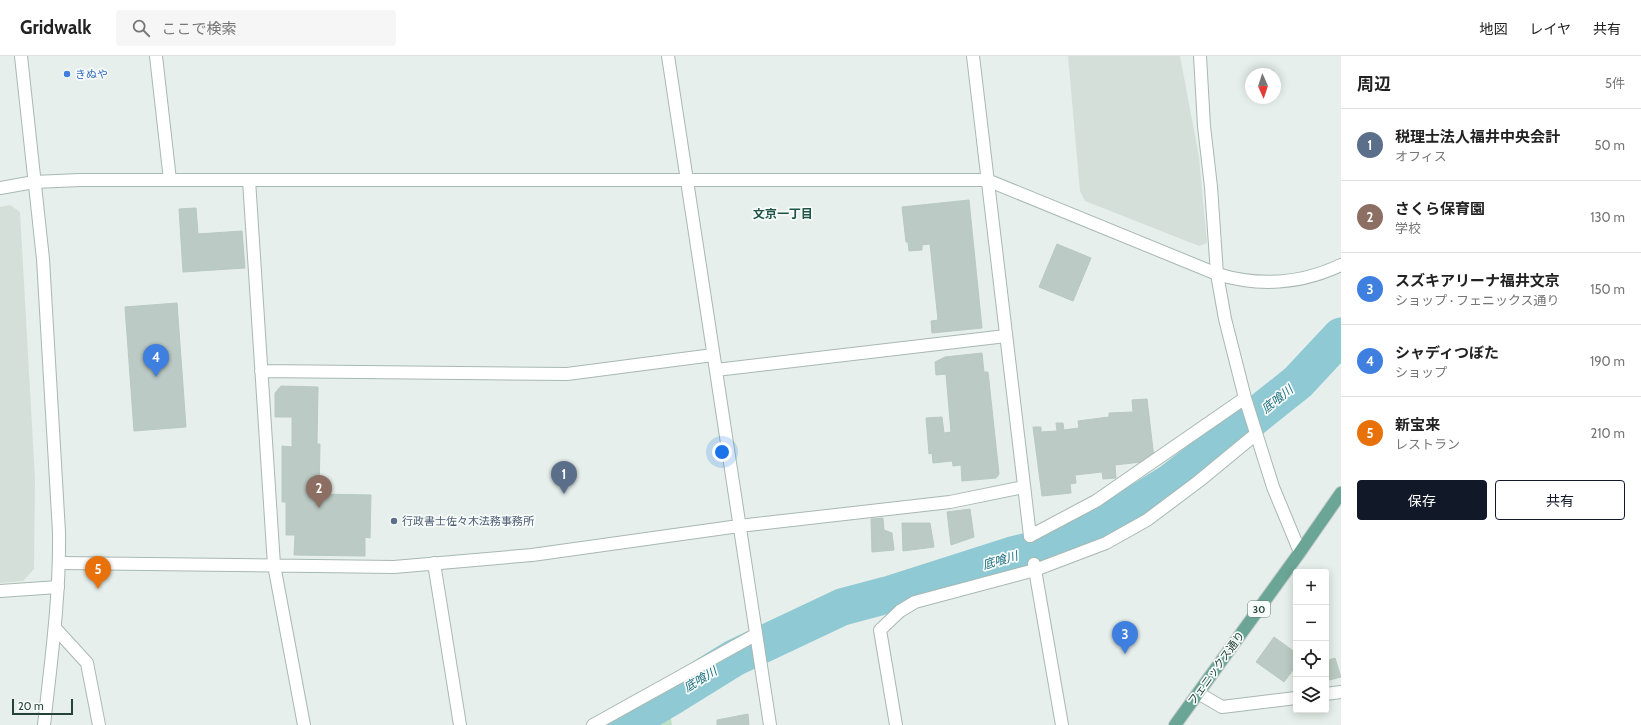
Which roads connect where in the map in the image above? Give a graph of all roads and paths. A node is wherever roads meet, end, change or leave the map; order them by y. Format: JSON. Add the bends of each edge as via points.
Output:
{"nodes":[{"id":1,"x":21,"y":56,"type":"edge"},
{"id":2,"x":156,"y":56,"type":"edge"},
{"id":3,"x":668,"y":56,"type":"edge"},
{"id":4,"x":973,"y":56,"type":"edge"},
{"id":5,"x":1200,"y":56,"type":"edge"},
{"id":6,"x":170,"y":180,"type":"junction"},
{"id":7,"x":249,"y":180,"type":"junction"},
{"id":8,"x":687,"y":180,"type":"junction"},
{"id":9,"x":987,"y":180,"type":"junction"},
{"id":10,"x":34,"y":182,"type":"junction"},
{"id":11,"x":0,"y":188,"type":"edge"},
{"id":12,"x":1341,"y":265,"type":"edge"},
{"id":13,"x":1217,"y":274,"type":"junction"},
{"id":14,"x":1006,"y":336,"type":"junction"},
{"id":15,"x":713,"y":355,"type":"junction"},
{"id":16,"x":716,"y":370,"type":"junction"},
{"id":17,"x":261,"y":371,"type":"junction"},
{"id":18,"x":1245,"y":398,"type":"junction"},
{"id":19,"x":1256,"y":434,"type":"junction"},
{"id":20,"x":1024,"y":487,"type":"junction"},
{"id":21,"x":1341,"y":493,"type":"edge"},
{"id":22,"x":739,"y":526,"type":"junction"},
{"id":23,"x":1300,"y":552,"type":"junction"},
{"id":24,"x":60,"y":563,"type":"junction"},
{"id":25,"x":434,"y":563,"type":"junction"},
{"id":26,"x":274,"y":565,"type":"junction"},
{"id":27,"x":1034,"y":567,"type":"junction"},
{"id":28,"x":58,"y":586,"type":"junction"},
{"id":29,"x":0,"y":591,"type":"edge"},
{"id":30,"x":55,"y":628,"type":"junction"},
{"id":31,"x":756,"y":635,"type":"junction"},
{"id":32,"x":1341,"y":692,"type":"edge"},
{"id":33,"x":1198,"y":693,"type":"junction"},
{"id":34,"x":1329,"y":694,"type":"edge"},
{"id":35,"x":1293,"y":698,"type":"edge"},
{"id":36,"x":44,"y":725,"type":"edge"},
{"id":37,"x":99,"y":725,"type":"edge"},
{"id":38,"x":304,"y":725,"type":"edge"},
{"id":39,"x":460,"y":725,"type":"edge"},
{"id":40,"x":593,"y":725,"type":"edge"},
{"id":41,"x":770,"y":725,"type":"edge"},
{"id":42,"x":896,"y":725,"type":"edge"},
{"id":43,"x":1062,"y":725,"type":"edge"},
{"id":44,"x":1175,"y":725,"type":"edge"}],
"edges":[{"from":1,"to":10,"type":"street"},
{"from":2,"to":6,"type":"street"},
{"from":3,"to":8,"type":"street"},
{"from":4,"to":9,"type":"street"},
{"from":5,"to":13,"type":"street"},
{"from":6,"to":7,"type":"street"},
{"from":6,"to":10,"type":"street"},
{"from":7,"to":8,"type":"street"},
{"from":7,"to":17,"type":"street"},
{"from":8,"to":9,"type":"street"},
{"from":8,"to":15,"type":"street"},
{"from":9,"to":13,"type":"street"},
{"from":9,"to":14,"type":"street"},
{"from":10,"to":11,"type":"street"},
{"from":10,"to":24,"type":"street","via":[[42,259]]},
{"from":12,"to":13,"type":"street","via":[[1312,277],[1281,282],[1257,282]]},
{"from":13,"to":18,"type":"street","via":[[1225,320]]},
{"from":14,"to":16,"type":"street"},
{"from":14,"to":20,"type":"street"},
{"from":15,"to":16,"type":"street"},
{"from":15,"to":17,"type":"street","via":[[567,374]]},
{"from":16,"to":22,"type":"street"},
{"from":17,"to":26,"type":"street"},
{"from":18,"to":19,"type":"street"},
{"from":18,"to":20,"type":"street","via":[[1096,501],[1030,536]]},
{"from":19,"to":23,"type":"street","via":[[1273,487]]},
{"from":19,"to":27,"type":"street","via":[[1147,520],[1106,543]]},
{"from":20,"to":22,"type":"street","via":[[950,502]]},
{"from":21,"to":23,"type":"main road","name":"フェニックス通り","number":"30"},
{"from":22,"to":25,"type":"street","via":[[532,555]]},
{"from":22,"to":31,"type":"street"},
{"from":23,"to":33,"type":"main road","name":"フェニックス通り","number":"30"},
{"from":24,"to":26,"type":"street"},
{"from":24,"to":28,"type":"street"},
{"from":25,"to":26,"type":"street","via":[[394,567]]},
{"from":25,"to":39,"type":"street"},
{"from":26,"to":38,"type":"street"},
{"from":27,"to":42,"type":"street","via":[[915,602],[900,611],[880,630]]},
{"from":27,"to":43,"type":"street"},
{"from":28,"to":29,"type":"street"},
{"from":28,"to":30,"type":"street"},
{"from":30,"to":36,"type":"street"},
{"from":30,"to":37,"type":"street","via":[[87,663]]},
{"from":31,"to":40,"type":"street"},
{"from":31,"to":41,"type":"street"},
{"from":32,"to":34,"type":"street"},
{"from":33,"to":35,"type":"street","via":[[1222,707]]},
{"from":33,"to":44,"type":"main road","name":"フェニックス通り","number":"30"}]}
